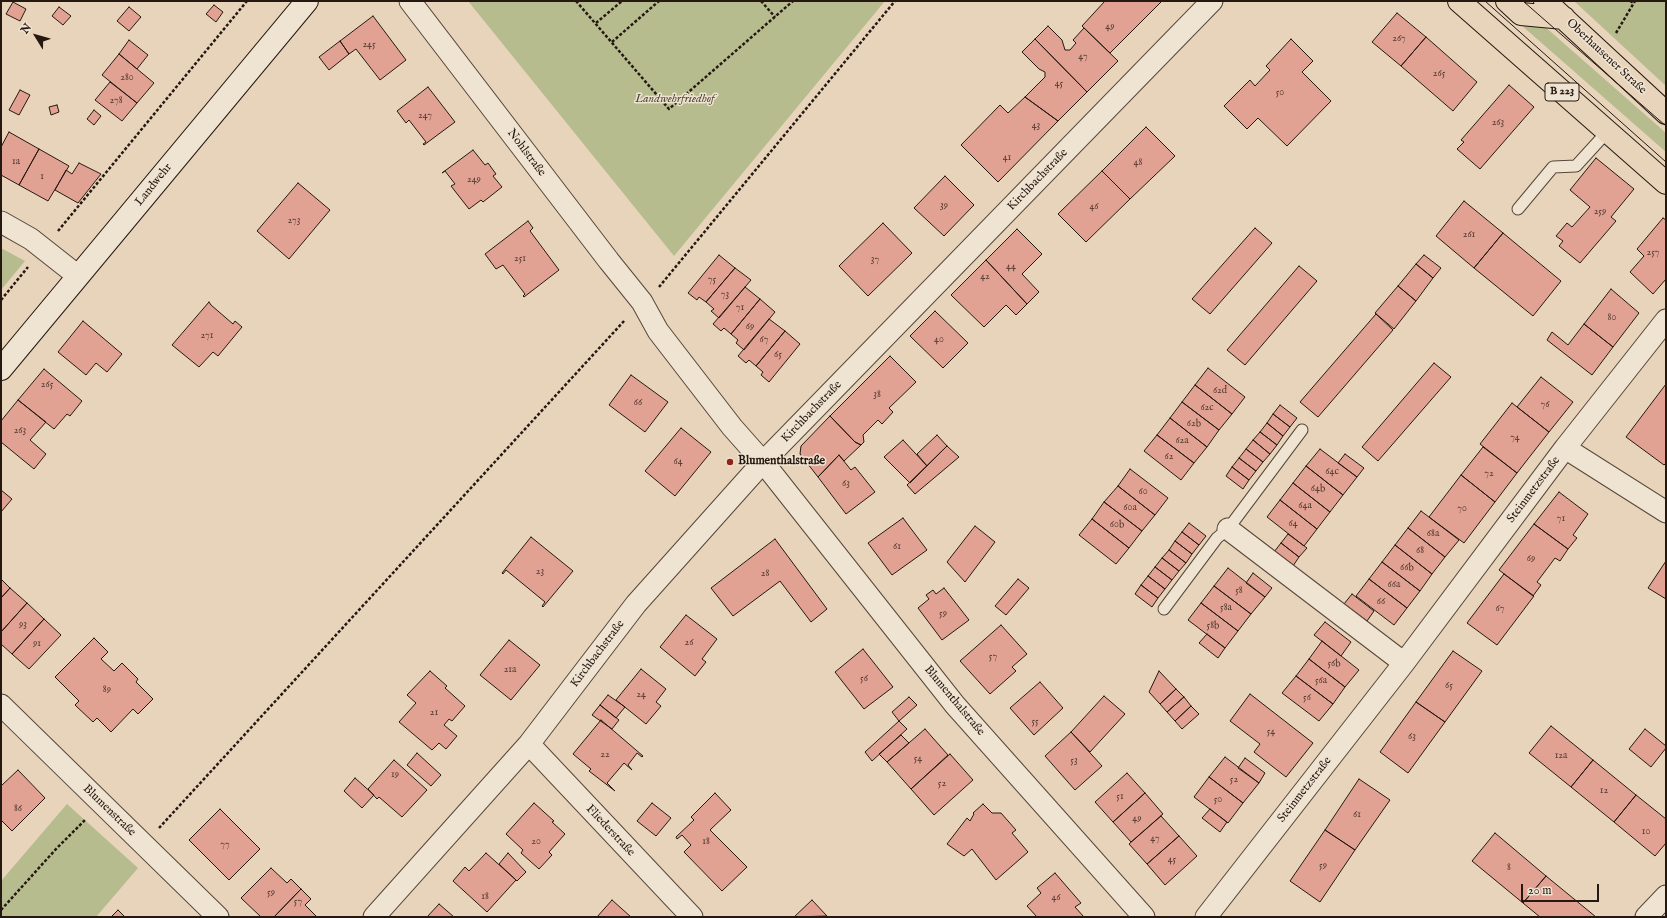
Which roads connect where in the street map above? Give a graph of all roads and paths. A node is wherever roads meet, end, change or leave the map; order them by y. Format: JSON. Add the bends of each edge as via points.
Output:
{"nodes":[{"id":1,"x":248,"y":1,"type":"edge"},
{"id":2,"x":307,"y":1,"type":"edge"},
{"id":3,"x":410,"y":1,"type":"edge"},
{"id":4,"x":576,"y":1,"type":"edge"},
{"id":5,"x":621,"y":1,"type":"edge"},
{"id":6,"x":659,"y":1,"type":"edge"},
{"id":7,"x":761,"y":1,"type":"edge"},
{"id":8,"x":793,"y":1,"type":"edge"},
{"id":9,"x":896,"y":1,"type":"edge"},
{"id":10,"x":1212,"y":1,"type":"edge"},
{"id":11,"x":1458,"y":1,"type":"edge"},
{"id":12,"x":1507,"y":1,"type":"edge"},
{"id":13,"x":1545,"y":1,"type":"edge"},
{"id":14,"x":1630,"y":1,"type":"edge"},
{"id":15,"x":1635,"y":2,"type":"edge"},
{"id":16,"x":775,"y":17,"type":"junction"},
{"id":17,"x":1564,"y":18,"type":"junction"},
{"id":18,"x":596,"y":23,"type":"junction"},
{"id":19,"x":612,"y":42,"type":"junction"},
{"id":20,"x":1603,"y":54,"type":"junction"},
{"id":21,"x":1666,"y":113,"type":"edge"},
{"id":22,"x":1607,"y":132,"type":"junction"},
{"id":23,"x":1666,"y":183,"type":"edge"},
{"id":24,"x":1518,"y":208,"type":"dead end"},
{"id":25,"x":1,"y":222,"type":"edge"},
{"id":26,"x":43,"y":250,"type":"junction"},
{"id":27,"x":78,"y":276,"type":"junction"},
{"id":28,"x":1,"y":300,"type":"edge"},
{"id":29,"x":642,"y":304,"type":"junction"},
{"id":30,"x":1666,"y":320,"type":"edge"},
{"id":31,"x":1,"y":369,"type":"edge"},
{"id":32,"x":1302,"y":430,"type":"dead end"},
{"id":33,"x":1565,"y":448,"type":"junction"},
{"id":34,"x":763,"y":462,"type":"junction"},
{"id":35,"x":1666,"y":512,"type":"edge"},
{"id":36,"x":1228,"y":529,"type":"junction"},
{"id":37,"x":1164,"y":609,"type":"dead end"},
{"id":38,"x":1404,"y":663,"type":"junction"},
{"id":39,"x":1,"y":705,"type":"edge"},
{"id":40,"x":528,"y":744,"type":"junction"},
{"id":41,"x":101,"y":804,"type":"junction"},
{"id":42,"x":144,"y":845,"type":"junction"},
{"id":43,"x":1666,"y":896,"type":"edge"},
{"id":44,"x":1,"y":910,"type":"edge"},
{"id":45,"x":218,"y":917,"type":"edge"},
{"id":46,"x":374,"y":917,"type":"edge"},
{"id":47,"x":692,"y":917,"type":"edge"},
{"id":48,"x":1144,"y":917,"type":"edge"},
{"id":49,"x":1206,"y":917,"type":"edge"},
{"id":50,"x":1646,"y":917,"type":"edge"}],
"edges":[{"from":1,"to":26,"type":"path"},
{"from":2,"to":27,"type":"street","name":"Landwehr"},
{"from":3,"to":29,"type":"street","name":"Nohlstraße"},
{"from":4,"to":18,"type":"path"},
{"from":5,"to":18,"type":"path"},
{"from":6,"to":19,"type":"path"},
{"from":7,"to":16,"type":"path"},
{"from":8,"to":16,"type":"path"},
{"from":9,"to":29,"type":"path"},
{"from":10,"to":34,"type":"street","name":"Kirchbachstraße"},
{"from":11,"to":22,"type":"main road","number":"B 223"},
{"from":12,"to":17,"type":"main road","via":[[1521,14]]},
{"from":13,"to":17,"type":"main road","name":"Oberhausener Straße"},
{"from":14,"to":15,"type":"path"},
{"from":15,"to":20,"type":"path"},
{"from":16,"to":19,"type":"path","via":[[669,109]]},
{"from":17,"to":20,"type":"main road","name":"Oberhausener Straße"},
{"from":18,"to":19,"type":"path"},
{"from":20,"to":21,"type":"main road","name":"Oberhausener Straße"},
{"from":22,"to":23,"type":"main road","number":"B 223"},
{"from":22,"to":24,"type":"lane","via":[[1576,166],[1552,167]]},
{"from":25,"to":26,"type":"street"},
{"from":26,"to":27,"type":"street"},
{"from":26,"to":28,"type":"path"},
{"from":27,"to":31,"type":"street","name":"Landwehr"},
{"from":29,"to":34,"type":"street","name":"Blumenthalstraße","via":[[658,331],[732,427]]},
{"from":29,"to":42,"type":"path"},
{"from":30,"to":33,"type":"street","name":"Steinmetzstraße"},
{"from":32,"to":36,"type":"lane"},
{"from":33,"to":35,"type":"street"},
{"from":33,"to":38,"type":"street","name":"Steinmetzstraße"},
{"from":34,"to":40,"type":"street","name":"Kirchbachstraße","via":[[636,604]]},
{"from":34,"to":48,"type":"street","name":"Blumenthalstraße","via":[[955,705]]},
{"from":36,"to":37,"type":"lane","via":[[1217,538]]},
{"from":36,"to":38,"type":"street"},
{"from":38,"to":49,"type":"street","name":"Steinmetzstraße"},
{"from":39,"to":41,"type":"street","name":"Blumenstraße"},
{"from":40,"to":46,"type":"street","name":"Kirchbachstraße"},
{"from":40,"to":47,"type":"street","name":"Fliederstraße"},
{"from":41,"to":42,"type":"street","name":"Blumenstraße"},
{"from":41,"to":44,"type":"path"},
{"from":42,"to":45,"type":"street","name":"Blumenstraße"},
{"from":43,"to":50,"type":"street"}]}
